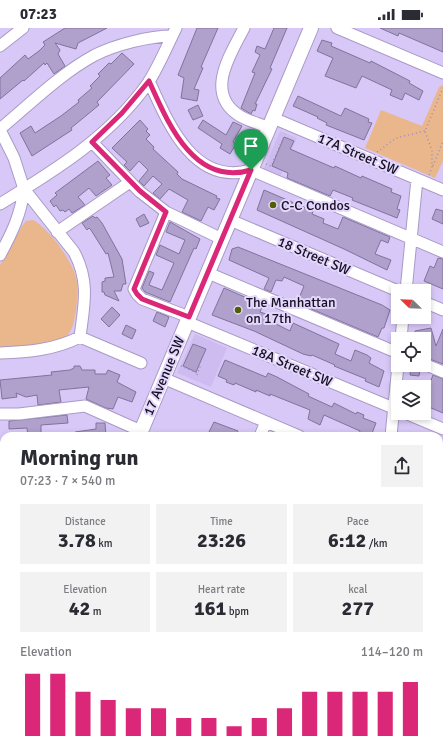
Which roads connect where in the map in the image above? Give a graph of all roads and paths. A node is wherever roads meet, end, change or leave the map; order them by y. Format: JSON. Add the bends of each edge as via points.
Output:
{"nodes":[{"id":1,"x":23,"y":28,"type":"edge"},
{"id":2,"x":244,"y":28,"type":"edge"},
{"id":3,"x":311,"y":28,"type":"edge"},
{"id":4,"x":338,"y":28,"type":"edge"},
{"id":5,"x":174,"y":32,"type":"edge"},
{"id":6,"x":0,"y":46,"type":"edge"},
{"id":7,"x":443,"y":73,"type":"edge"},
{"id":8,"x":149,"y":81,"type":"junction"},
{"id":9,"x":443,"y":88,"type":"edge"},
{"id":10,"x":271,"y":123,"type":"junction"},
{"id":11,"x":0,"y":130,"type":"edge"},
{"id":12,"x":425,"y":131,"type":"junction"},
{"id":13,"x":286,"y":132,"type":"dead end"},
{"id":14,"x":443,"y":141,"type":"edge"},
{"id":15,"x":92,"y":142,"type":"junction"},
{"id":16,"x":384,"y":148,"type":"junction"},
{"id":17,"x":384,"y":152,"type":"dead end"},
{"id":18,"x":374,"y":153,"type":"dead end"},
{"id":19,"x":264,"y":163,"type":"dead end"},
{"id":20,"x":432,"y":168,"type":"junction"},
{"id":21,"x":251,"y":170,"type":"junction"},
{"id":22,"x":429,"y":177,"type":"dead end"},
{"id":23,"x":417,"y":179,"type":"junction"},
{"id":24,"x":130,"y":182,"type":"junction"},
{"id":25,"x":24,"y":189,"type":"junction"},
{"id":26,"x":443,"y":190,"type":"edge"},
{"id":27,"x":0,"y":204,"type":"edge"},
{"id":28,"x":166,"y":212,"type":"junction"},
{"id":29,"x":230,"y":220,"type":"junction"},
{"id":30,"x":57,"y":232,"type":"junction"},
{"id":31,"x":222,"y":239,"type":"junction"},
{"id":32,"x":411,"y":239,"type":"junction"},
{"id":33,"x":443,"y":252,"type":"edge"},
{"id":34,"x":0,"y":255,"type":"edge"},
{"id":35,"x":208,"y":273,"type":"junction"},
{"id":36,"x":407,"y":284,"type":"edge"},
{"id":37,"x":391,"y":288,"type":"edge"},
{"id":38,"x":431,"y":305,"type":"edge"},
{"id":39,"x":443,"y":310,"type":"edge"},
{"id":40,"x":188,"y":320,"type":"junction"},
{"id":41,"x":80,"y":337,"type":"junction"},
{"id":42,"x":391,"y":350,"type":"edge"},
{"id":43,"x":0,"y":353,"type":"edge"},
{"id":44,"x":141,"y":363,"type":"dead end"},
{"id":45,"x":201,"y":364,"type":"dead end"},
{"id":46,"x":183,"y":367,"type":"dead end"},
{"id":47,"x":431,"y":367,"type":"edge"},
{"id":48,"x":443,"y":372,"type":"edge"},
{"id":49,"x":163,"y":378,"type":"junction"},
{"id":50,"x":391,"y":407,"type":"edge"},
{"id":51,"x":0,"y":414,"type":"edge"},
{"id":52,"x":394,"y":420,"type":"edge"},
{"id":53,"x":422,"y":420,"type":"edge"},
{"id":54,"x":266,"y":422,"type":"junction"},
{"id":55,"x":443,"y":429,"type":"edge"},
{"id":56,"x":137,"y":432,"type":"edge"},
{"id":57,"x":142,"y":432,"type":"edge"},
{"id":58,"x":262,"y":432,"type":"edge"},
{"id":59,"x":290,"y":432,"type":"edge"},
{"id":60,"x":392,"y":432,"type":"edge"}],
"edges":[{"from":1,"to":6,"type":"street"},
{"from":2,"to":10,"type":"street","name":"17A Street SW","via":[[222,73],[222,92],[229,106],[240,115]]},
{"from":3,"to":10,"type":"main road","name":"17 Avenue SW"},
{"from":4,"to":7,"type":"street"},
{"from":5,"to":8,"type":"street"},
{"from":5,"to":11,"type":"street","via":[[95,55],[50,87]]},
{"from":8,"to":15,"type":"street","via":[[122,113]]},
{"from":8,"to":21,"type":"street","via":[[169,125],[197,159],[217,171],[237,174]]},
{"from":9,"to":12,"type":"path"},
{"from":10,"to":21,"type":"main road","name":"17 Avenue SW"},
{"from":10,"to":23,"type":"street","name":"17A Street SW"},
{"from":11,"to":25,"type":"street","via":[[14,158]]},
{"from":12,"to":16,"type":"path","via":[[404,135]]},
{"from":12,"to":20,"type":"path","via":[[432,151]]},
{"from":13,"to":19,"type":"path","via":[[272,164]]},
{"from":14,"to":20,"type":"path"},
{"from":15,"to":24,"type":"street"},
{"from":15,"to":25,"type":"street"},
{"from":16,"to":17,"type":"path"},
{"from":16,"to":18,"type":"path"},
{"from":20,"to":22,"type":"path"},
{"from":21,"to":29,"type":"main road","name":"17 Avenue SW"},
{"from":21,"to":32,"type":"street"},
{"from":23,"to":26,"type":"street","name":"17A Street SW"},
{"from":23,"to":32,"type":"street"},
{"from":24,"to":28,"type":"street"},
{"from":24,"to":30,"type":"street"},
{"from":25,"to":27,"type":"street"},
{"from":25,"to":30,"type":"street"},
{"from":25,"to":34,"type":"street","via":[[17,222]]},
{"from":28,"to":31,"type":"street"},
{"from":28,"to":40,"type":"street","name":"18A Street SW","via":[[134,289],[142,299]]},
{"from":29,"to":31,"type":"main road","name":"17 Avenue SW"},
{"from":29,"to":37,"type":"street","name":"18 Street SW"},
{"from":30,"to":41,"type":"street","via":[[74,252],[84,276],[86,296]]},
{"from":31,"to":35,"type":"main road","name":"17 Avenue SW"},
{"from":32,"to":33,"type":"street"},
{"from":32,"to":36,"type":"street"},
{"from":35,"to":40,"type":"main road","name":"17 Avenue SW"},
{"from":35,"to":42,"type":"street"},
{"from":38,"to":39,"type":"street"},
{"from":40,"to":49,"type":"main road","name":"17 Avenue SW"},
{"from":40,"to":50,"type":"street","name":"18A Street SW"},
{"from":41,"to":43,"type":"street","via":[[57,347],[42,350]]},
{"from":41,"to":44,"type":"street"},
{"from":45,"to":46,"type":"path","via":[[197,374]]},
{"from":47,"to":48,"type":"street"},
{"from":49,"to":54,"type":"street"},
{"from":49,"to":57,"type":"main road","name":"17 Avenue SW"},
{"from":51,"to":56,"type":"street","via":[[85,406]]},
{"from":52,"to":60,"type":"street"},
{"from":53,"to":55,"type":"street"},
{"from":54,"to":58,"type":"street"},
{"from":54,"to":59,"type":"street"}]}
